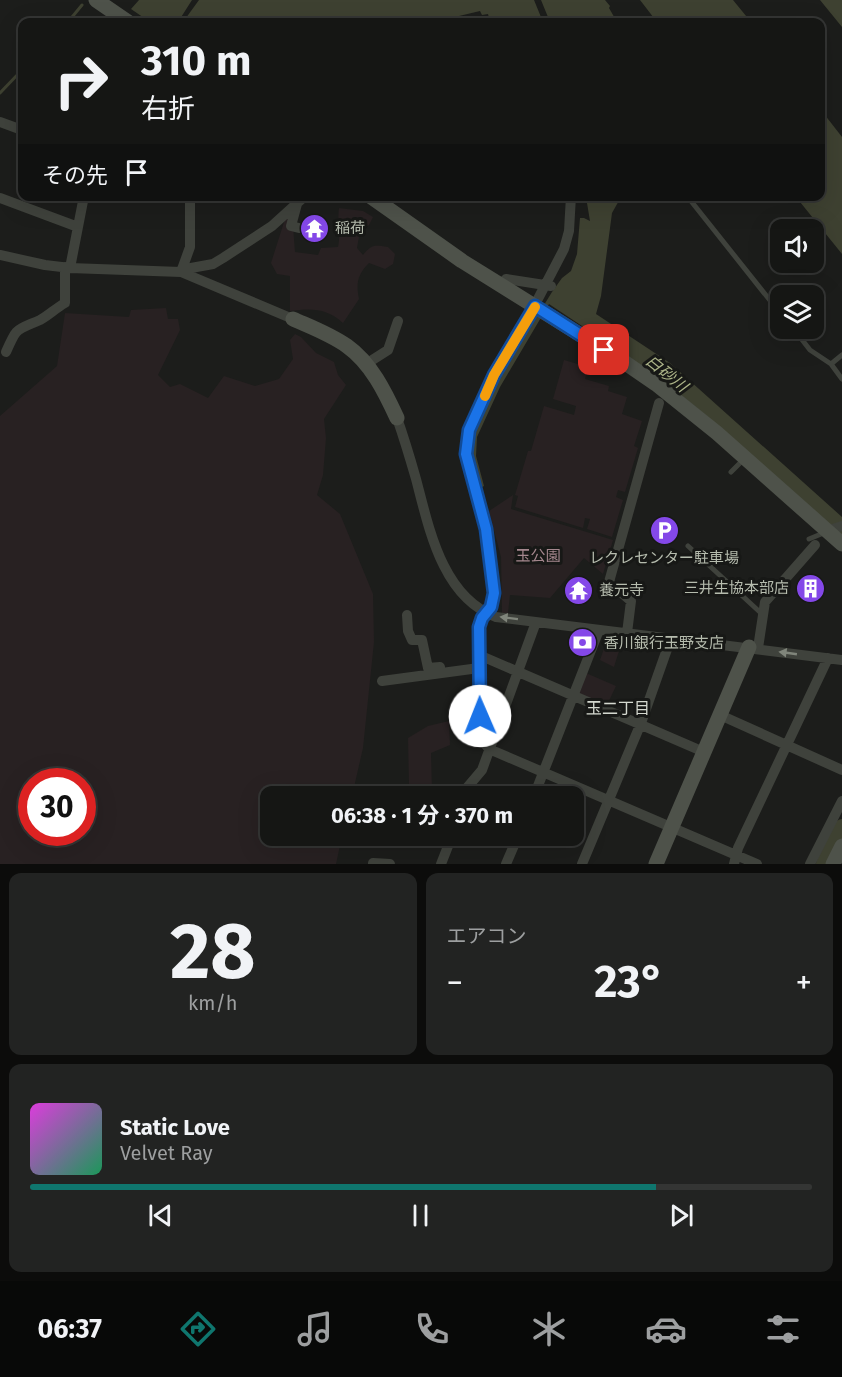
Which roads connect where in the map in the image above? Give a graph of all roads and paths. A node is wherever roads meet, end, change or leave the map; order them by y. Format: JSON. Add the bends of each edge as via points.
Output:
{"nodes":[{"id":1,"x":96,"y":0,"type":"edge"},
{"id":2,"x":122,"y":18,"type":"edge"},
{"id":3,"x":0,"y":122,"type":"edge"},
{"id":4,"x":18,"y":129,"type":"edge"},
{"id":5,"x":0,"y":198,"type":"edge"},
{"id":6,"x":83,"y":201,"type":"edge"},
{"id":7,"x":190,"y":201,"type":"edge"},
{"id":8,"x":300,"y":201,"type":"edge"},
{"id":9,"x":301,"y":201,"type":"edge"},
{"id":10,"x":377,"y":201,"type":"edge"},
{"id":11,"x":571,"y":201,"type":"edge"},
{"id":12,"x":691,"y":201,"type":"edge"},
{"id":13,"x":78,"y":227,"type":"junction"},
{"id":14,"x":299,"y":228,"type":"dead end"},
{"id":15,"x":0,"y":255,"type":"edge"},
{"id":16,"x":68,"y":268,"type":"junction"},
{"id":17,"x":181,"y":272,"type":"junction"},
{"id":18,"x":501,"y":286,"type":"junction"},
{"id":19,"x":549,"y":286,"type":"junction"},
{"id":20,"x":770,"y":300,"type":"edge"},
{"id":21,"x":540,"y":310,"type":"junction"},
{"id":22,"x":293,"y":319,"type":"joint"},
{"id":23,"x":398,"y":321,"type":"dead end"},
{"id":24,"x":802,"y":339,"type":"edge"},
{"id":25,"x":6,"y":352,"type":"dead end"},
{"id":26,"x":842,"y":355,"type":"edge"},
{"id":27,"x":366,"y":364,"type":"junction"},
{"id":28,"x":831,"y":364,"type":"junction"},
{"id":29,"x":842,"y":379,"type":"edge"},
{"id":30,"x":658,"y":403,"type":"dead end"},
{"id":31,"x":397,"y":418,"type":"joint"},
{"id":32,"x":746,"y":458,"type":"junction"},
{"id":33,"x":730,"y":472,"type":"dead end"},
{"id":34,"x":835,"y":529,"type":"edge"},
{"id":35,"x":812,"y":542,"type":"joint"},
{"id":36,"x":842,"y":544,"type":"edge"},
{"id":37,"x":688,"y":546,"type":"dead end"},
{"id":38,"x":486,"y":613,"type":"junction"},
{"id":39,"x":407,"y":615,"type":"dead end"},
{"id":40,"x":763,"y":615,"type":"junction"},
{"id":41,"x":536,"y":622,"type":"junction"},
{"id":42,"x":599,"y":630,"type":"junction"},
{"id":43,"x":627,"y":633,"type":"junction"},
{"id":44,"x":671,"y":639,"type":"junction"},
{"id":45,"x":754,"y":648,"type":"junction"},
{"id":46,"x":479,"y":655,"type":"junction"},
{"id":47,"x":828,"y":658,"type":"junction"},
{"id":48,"x":842,"y":660,"type":"edge"},
{"id":49,"x":479,"y":668,"type":"junction"},
{"id":50,"x":517,"y":671,"type":"junction"},
{"id":51,"x":443,"y":672,"type":"junction"},
{"id":52,"x":382,"y":681,"type":"dead end"},
{"id":53,"x":573,"y":695,"type":"junction"},
{"id":54,"x":720,"y":715,"type":"junction"},
{"id":55,"x":641,"y":723,"type":"junction"},
{"id":56,"x":787,"y":744,"type":"junction"},
{"id":57,"x":489,"y":749,"type":"junction"},
{"id":58,"x":704,"y":752,"type":"junction"},
{"id":59,"x":842,"y":770,"type":"edge"},
{"id":60,"x":544,"y":773,"type":"junction"},
{"id":61,"x":468,"y":786,"type":"edge"},
{"id":62,"x":538,"y":786,"type":"edge"},
{"id":63,"x":610,"y":801,"type":"junction"},
{"id":64,"x":842,"y":801,"type":"edge"},
{"id":65,"x":671,"y":828,"type":"junction"},
{"id":66,"x":449,"y":846,"type":"edge"},
{"id":67,"x":514,"y":846,"type":"edge"},
{"id":68,"x":842,"y":846,"type":"edge"},
{"id":69,"x":736,"y":860,"type":"edge"},
{"id":70,"x":373,"y":863,"type":"edge"},
{"id":71,"x":443,"y":863,"type":"edge"},
{"id":72,"x":390,"y":864,"type":"edge"},
{"id":73,"x":507,"y":864,"type":"edge"},
{"id":74,"x":582,"y":864,"type":"edge"},
{"id":75,"x":656,"y":864,"type":"edge"},
{"id":76,"x":757,"y":864,"type":"edge"},
{"id":77,"x":810,"y":864,"type":"edge"},
{"id":78,"x":833,"y":864,"type":"edge"}],
"edges":[{"from":1,"to":2,"type":"street"},
{"from":3,"to":4,"type":"street"},
{"from":5,"to":13,"type":"street"},
{"from":6,"to":13,"type":"street"},
{"from":7,"to":17,"type":"street","via":[[190,247]]},
{"from":8,"to":17,"type":"street","via":[[272,226],[213,264]]},
{"from":9,"to":14,"type":"street","via":[[291,226]]},
{"from":10,"to":18,"type":"street"},
{"from":11,"to":19,"type":"street","via":[[569,231]]},
{"from":12,"to":20,"type":"lane"},
{"from":13,"to":16,"type":"street"},
{"from":15,"to":16,"type":"street"},
{"from":16,"to":17,"type":"street"},
{"from":16,"to":25,"type":"street","via":[[64,303],[40,320],[24,325],[15,333]]},
{"from":17,"to":22,"type":"street"},
{"from":18,"to":19,"type":"street","via":[[506,279]]},
{"from":18,"to":21,"type":"street"},
{"from":19,"to":21,"type":"street"},
{"from":21,"to":32,"type":"street","via":[[656,384]]},
{"from":21,"to":38,"type":"street","via":[[494,375],[467,441],[466,454],[486,529],[494,593]]},
{"from":22,"to":27,"type":"street","via":[[333,337]]},
{"from":23,"to":27,"type":"street","via":[[388,350]]},
{"from":24,"to":28,"type":"lane"},
{"from":26,"to":28,"type":"lane"},
{"from":27,"to":31,"type":"street"},
{"from":28,"to":29,"type":"lane"},
{"from":30,"to":43,"type":"street","via":[[609,582],[631,601]]},
{"from":31,"to":38,"type":"street","via":[[433,541],[463,596]]},
{"from":32,"to":33,"type":"lane"},
{"from":32,"to":34,"type":"street"},
{"from":34,"to":35,"type":"lane"},
{"from":34,"to":36,"type":"street"},
{"from":35,"to":40,"type":"street","via":[[765,602]]},
{"from":37,"to":40,"type":"lane"},
{"from":41,"to":38,"type":"street","one_way":true},
{"from":38,"to":46,"type":"street","via":[[479,627]]},
{"from":39,"to":51,"type":"street","via":[[408,631],[412,640],[422,640],[428,668],[442,667]]},
{"from":40,"to":45,"type":"street"},
{"from":41,"to":42,"type":"street"},
{"from":41,"to":50,"type":"street"},
{"from":42,"to":43,"type":"street"},
{"from":42,"to":53,"type":"street"},
{"from":43,"to":44,"type":"street"},
{"from":44,"to":45,"type":"street"},
{"from":44,"to":55,"type":"street"},
{"from":47,"to":45,"type":"street","one_way":true},
{"from":45,"to":54,"type":"street"},
{"from":46,"to":49,"type":"street"},
{"from":46,"to":50,"type":"street"},
{"from":47,"to":48,"type":"street"},
{"from":47,"to":56,"type":"street"},
{"from":49,"to":51,"type":"street"},
{"from":49,"to":57,"type":"street","via":[[482,740]]},
{"from":50,"to":53,"type":"street"},
{"from":50,"to":57,"type":"street"},
{"from":51,"to":52,"type":"street"},
{"from":53,"to":55,"type":"street"},
{"from":53,"to":60,"type":"street"},
{"from":54,"to":56,"type":"street"},
{"from":54,"to":58,"type":"street"},
{"from":55,"to":58,"type":"street"},
{"from":55,"to":63,"type":"street"},
{"from":56,"to":59,"type":"street"},
{"from":56,"to":69,"type":"street"},
{"from":57,"to":60,"type":"street"},
{"from":57,"to":61,"type":"street","via":[[482,770]]},
{"from":58,"to":65,"type":"street"},
{"from":60,"to":62,"type":"street"},
{"from":60,"to":63,"type":"street"},
{"from":63,"to":65,"type":"street"},
{"from":63,"to":74,"type":"street"},
{"from":64,"to":77,"type":"street"},
{"from":65,"to":69,"type":"street"},
{"from":65,"to":75,"type":"street"},
{"from":66,"to":71,"type":"street"},
{"from":67,"to":73,"type":"street"},
{"from":68,"to":78,"type":"street"},
{"from":69,"to":76,"type":"street"},
{"from":70,"to":72,"type":"street"}]}
